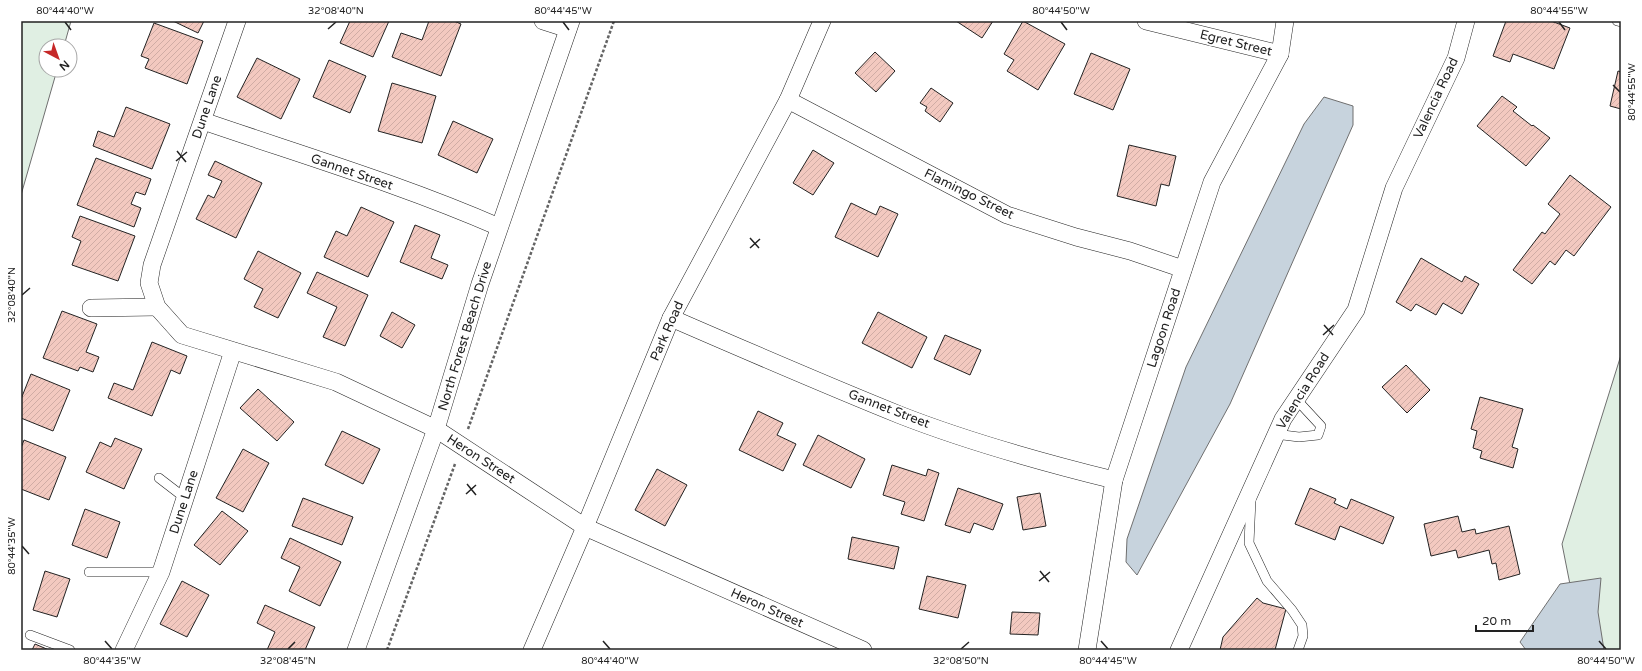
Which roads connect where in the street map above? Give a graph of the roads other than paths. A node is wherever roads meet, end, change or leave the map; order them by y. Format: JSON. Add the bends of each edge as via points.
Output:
{"nodes":[{"id":1,"x":237,"y":21,"type":"edge"},
{"id":2,"x":542,"y":21,"type":"edge"},
{"id":3,"x":822,"y":21,"type":"edge"},
{"id":4,"x":1146,"y":21,"type":"edge"},
{"id":5,"x":1285,"y":21,"type":"edge"},
{"id":6,"x":1466,"y":21,"type":"edge"},
{"id":7,"x":1617,"y":21,"type":"edge"},
{"id":8,"x":1621,"y":22,"type":"edge"},
{"id":9,"x":570,"y":25,"type":"edge"},
{"id":10,"x":1280,"y":54,"type":"junction"},
{"id":11,"x":788,"y":100,"type":"junction"},
{"id":12,"x":203,"y":121,"type":"junction"},
{"id":13,"x":499,"y":227,"type":"junction"},
{"id":14,"x":1183,"y":269,"type":"junction"},
{"id":15,"x":157,"y":307,"type":"junction"},
{"id":16,"x":91,"y":308,"type":"dead end"},
{"id":17,"x":671,"y":318,"type":"junction"},
{"id":18,"x":234,"y":351,"type":"junction"},
{"id":19,"x":1296,"y":399,"type":"junction"},
{"id":20,"x":436,"y":429,"type":"junction"},
{"id":21,"x":1276,"y":434,"type":"junction"},
{"id":22,"x":159,"y":478,"type":"dead end"},
{"id":23,"x":1114,"y":480,"type":"junction"},
{"id":24,"x":1252,"y":487,"type":"junction"},
{"id":25,"x":185,"y":498,"type":"junction"},
{"id":26,"x":585,"y":527,"type":"junction"},
{"id":27,"x":89,"y":572,"type":"dead end"},
{"id":28,"x":161,"y":572,"type":"junction"},
{"id":29,"x":30,"y":636,"type":"dead end"},
{"id":30,"x":70,"y":650,"type":"edge"},
{"id":31,"x":124,"y":650,"type":"edge"},
{"id":32,"x":356,"y":650,"type":"edge"},
{"id":33,"x":532,"y":650,"type":"edge"},
{"id":34,"x":863,"y":650,"type":"edge"},
{"id":35,"x":1087,"y":650,"type":"edge"},
{"id":36,"x":1179,"y":650,"type":"edge"},
{"id":37,"x":1298,"y":650,"type":"edge"}],
"edges":[{"from":1,"to":12,"type":"street","name":"Dune Lane"},
{"from":2,"to":9,"type":"street"},
{"from":3,"to":11,"type":"street","name":"Park Road"},
{"from":4,"to":10,"type":"street","name":"Egret Street"},
{"from":5,"to":10,"type":"street","name":"Lagoon Road"},
{"from":6,"to":19,"type":"street","name":"Valencia Road","via":[[1456,58],[1394,188],[1356,310]]},
{"from":7,"to":8,"type":"lane"},
{"from":9,"to":13,"type":"street","name":"North Forest Beach Drive"},
{"from":10,"to":14,"type":"street","name":"Lagoon Road","via":[[1212,182]]},
{"from":11,"to":14,"type":"street","name":"Flamingo Street","via":[[1007,215]]},
{"from":11,"to":17,"type":"street","name":"Park Road"},
{"from":12,"to":13,"type":"street","name":"Gannet Street","via":[[376,179],[461,210]]},
{"from":12,"to":15,"type":"street","name":"Dune Lane","via":[[152,265],[149,283]]},
{"from":13,"to":20,"type":"street","name":"North Forest Beach Drive"},
{"from":14,"to":23,"type":"street","name":"Lagoon Road"},
{"from":15,"to":16,"type":"street"},
{"from":15,"to":18,"type":"street","name":"Heron Street","via":[[182,335]]},
{"from":17,"to":23,"type":"street","name":"Gannet Street","via":[[900,415],[1044,463]]},
{"from":17,"to":26,"type":"street","name":"Park Road"},
{"from":18,"to":20,"type":"street","name":"Heron Street","via":[[336,382]]},
{"from":18,"to":25,"type":"street","name":"Dune Lane"},
{"from":19,"to":21,"type":"street","name":"Valencia Road","via":[[1282,419]]},
{"from":19,"to":21,"type":"lane","via":[[1321,426],[1318,435],[1299,438]]},
{"from":20,"to":26,"type":"street","name":"Heron Street"},
{"from":20,"to":32,"type":"street","name":"North Forest Beach Drive"},
{"from":21,"to":24,"type":"street","name":"Valencia Road"},
{"from":22,"to":25,"type":"lane"},
{"from":23,"to":35,"type":"street","name":"Lagoon Road"},
{"from":24,"to":36,"type":"street","name":"Valencia Road"},
{"from":24,"to":37,"type":"lane","via":[[1249,543],[1267,582],[1302,625],[1303,636]]},
{"from":25,"to":28,"type":"street","name":"Dune Lane"},
{"from":26,"to":33,"type":"street","name":"Park Road"},
{"from":26,"to":34,"type":"street","name":"Heron Street"},
{"from":27,"to":28,"type":"lane"},
{"from":28,"to":31,"type":"street","name":"Dune Lane"},
{"from":29,"to":30,"type":"lane"}]}
